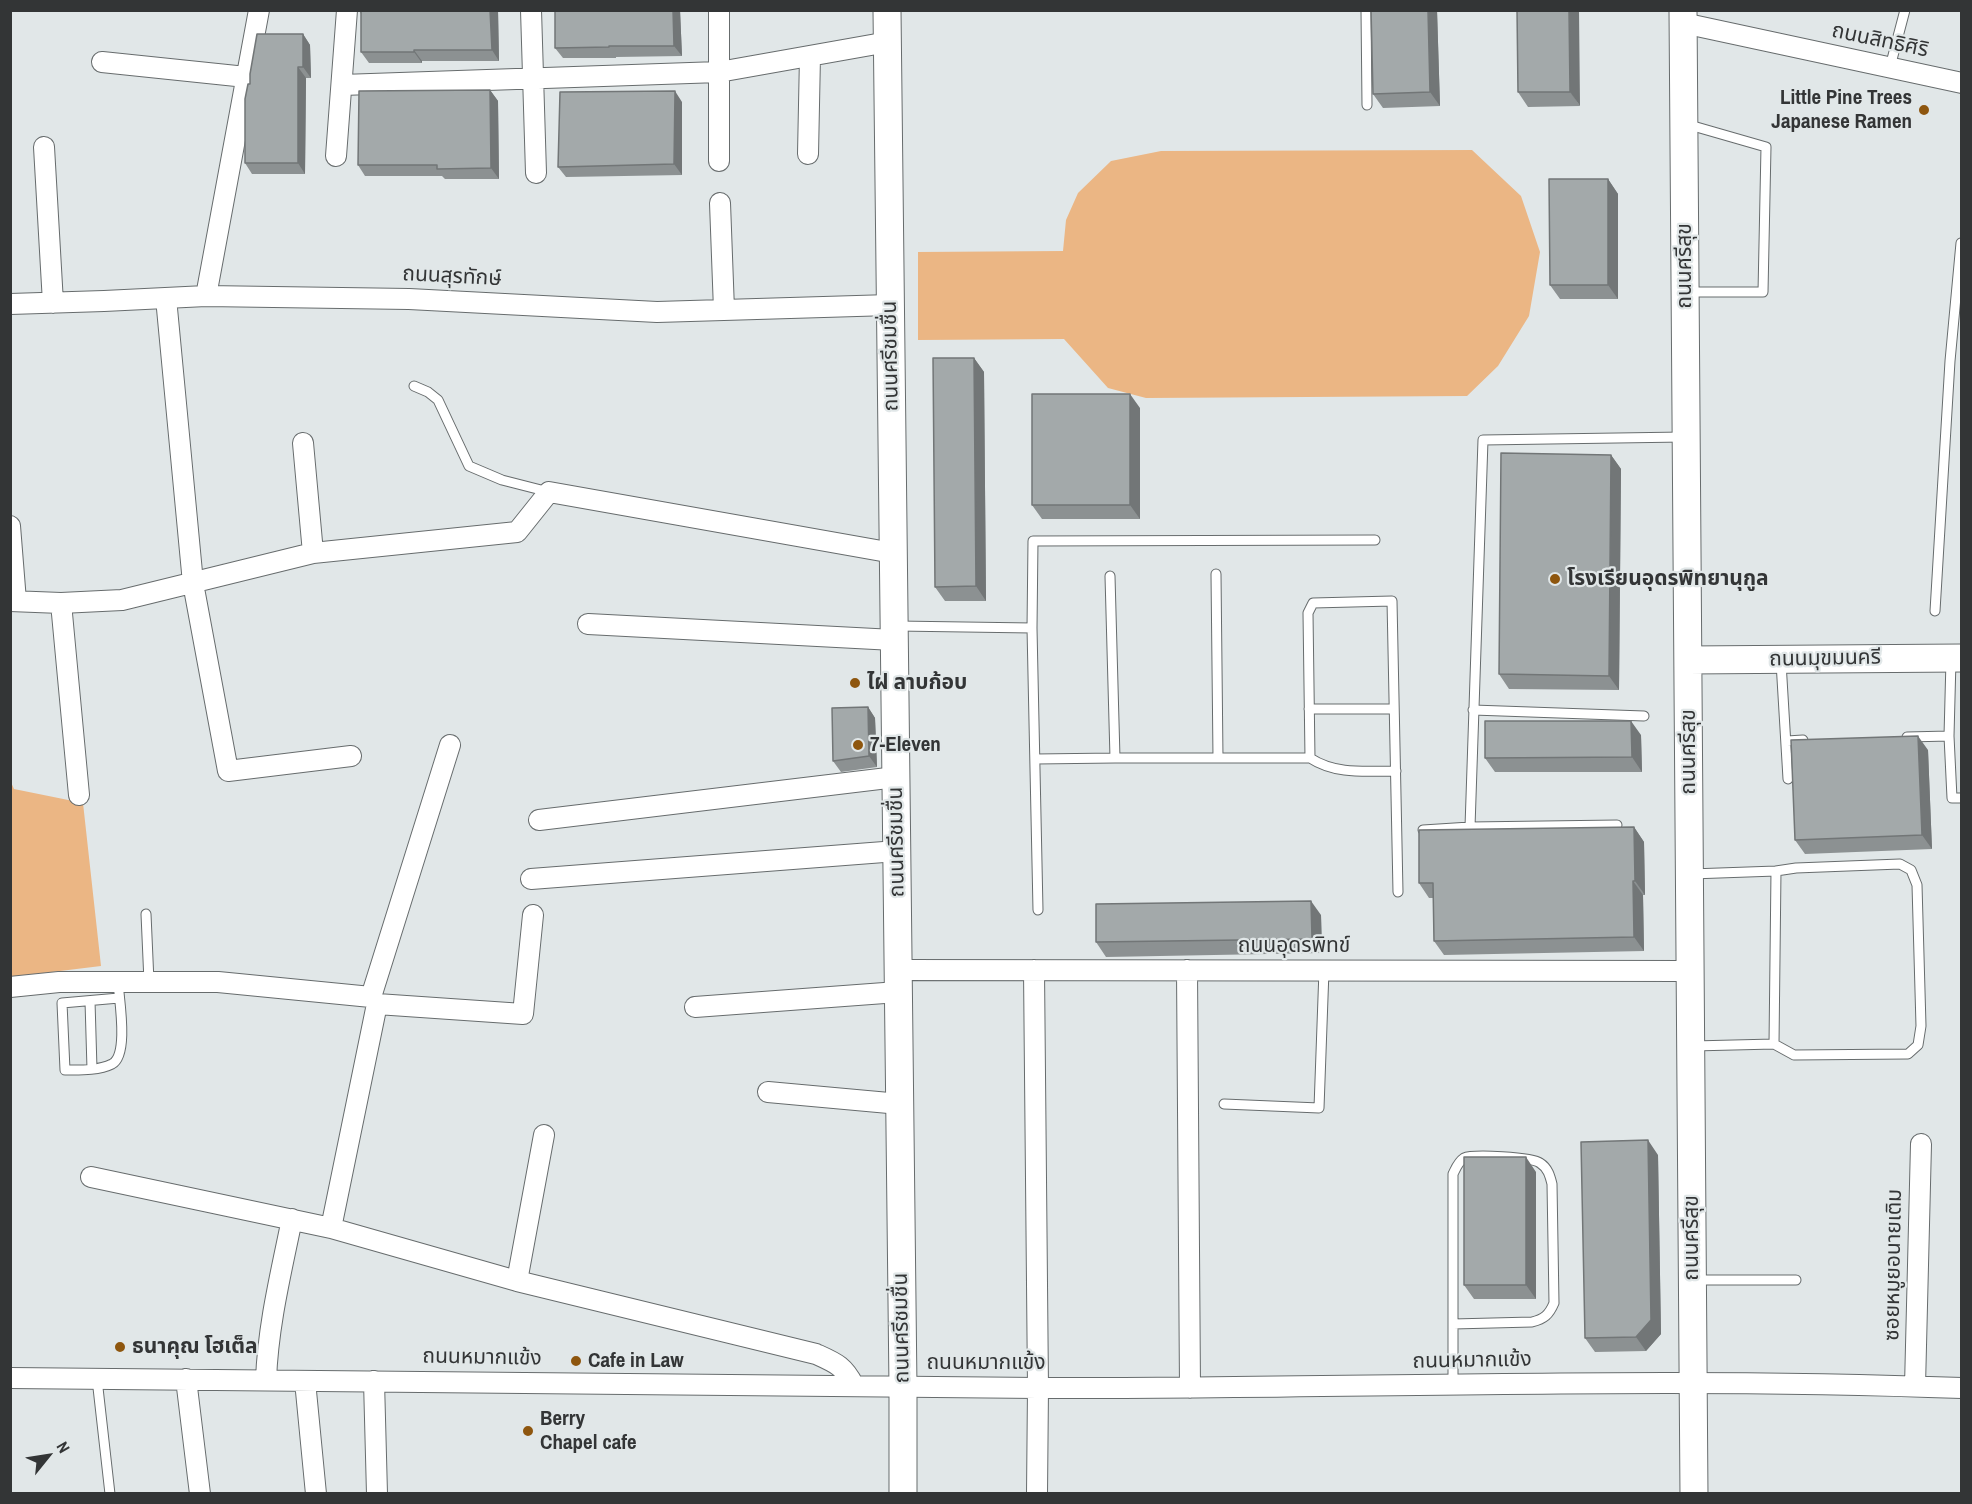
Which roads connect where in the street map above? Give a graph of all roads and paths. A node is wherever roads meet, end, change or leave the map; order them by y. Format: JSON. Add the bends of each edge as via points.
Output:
{"nodes":[{"id":1,"x":259,"y":10,"type":"edge"},
{"id":2,"x":347,"y":10,"type":"edge"},
{"id":3,"x":531,"y":10,"type":"edge"},
{"id":4,"x":719,"y":10,"type":"edge"},
{"id":5,"x":887,"y":10,"type":"edge"},
{"id":6,"x":1366,"y":10,"type":"edge"},
{"id":7,"x":1905,"y":10,"type":"edge"},
{"id":8,"x":1683,"y":17,"type":"edge"},
{"id":9,"x":888,"y":42,"type":"junction"},
{"id":10,"x":810,"y":56,"type":"junction"},
{"id":11,"x":102,"y":62,"type":"dead end"},
{"id":12,"x":1890,"y":67,"type":"junction"},
{"id":13,"x":719,"y":72,"type":"junction"},
{"id":14,"x":246,"y":77,"type":"junction"},
{"id":15,"x":532,"y":79,"type":"junction"},
{"id":16,"x":1962,"y":83,"type":"edge"},
{"id":17,"x":342,"y":85,"type":"junction"},
{"id":18,"x":1366,"y":105,"type":"dead end"},
{"id":19,"x":1684,"y":123,"type":"junction"},
{"id":20,"x":44,"y":147,"type":"dead end"},
{"id":21,"x":808,"y":154,"type":"dead end"},
{"id":22,"x":336,"y":156,"type":"dead end"},
{"id":23,"x":719,"y":161,"type":"dead end"},
{"id":24,"x":536,"y":173,"type":"dead end"},
{"id":25,"x":720,"y":203,"type":"dead end"},
{"id":26,"x":1961,"y":243,"type":"edge"},
{"id":27,"x":1685,"y":292,"type":"junction"},
{"id":28,"x":206,"y":296,"type":"junction"},
{"id":29,"x":166,"y":298,"type":"junction"},
{"id":30,"x":53,"y":303,"type":"junction"},
{"id":31,"x":10,"y":304,"type":"edge"},
{"id":32,"x":890,"y":305,"type":"junction"},
{"id":33,"x":724,"y":310,"type":"junction"},
{"id":34,"x":1950,"y":361,"type":"junction"},
{"id":35,"x":1962,"y":362,"type":"edge"},
{"id":36,"x":414,"y":386,"type":"dead end"},
{"id":37,"x":1686,"y":437,"type":"junction"},
{"id":38,"x":303,"y":443,"type":"dead end"},
{"id":39,"x":549,"y":492,"type":"junction"},
{"id":40,"x":10,"y":526,"type":"edge"},
{"id":41,"x":1376,"y":540,"type":"dead end"},
{"id":42,"x":313,"y":553,"type":"junction"},
{"id":43,"x":893,"y":553,"type":"junction"},
{"id":44,"x":1216,"y":574,"type":"dead end"},
{"id":45,"x":1110,"y":576,"type":"dead end"},
{"id":46,"x":194,"y":583,"type":"junction"},
{"id":47,"x":13,"y":601,"type":"edge"},
{"id":48,"x":61,"y":603,"type":"junction"},
{"id":49,"x":1935,"y":611,"type":"dead end"},
{"id":50,"x":588,"y":624,"type":"dead end"},
{"id":51,"x":1032,"y":628,"type":"junction"},
{"id":52,"x":894,"y":633,"type":"junction"},
{"id":53,"x":1956,"y":658,"type":"edge"},
{"id":54,"x":1781,"y":659,"type":"junction"},
{"id":55,"x":1688,"y":660,"type":"junction"},
{"id":56,"x":1309,"y":709,"type":"junction"},
{"id":57,"x":1394,"y":710,"type":"junction"},
{"id":58,"x":1473,"y":710,"type":"junction"},
{"id":59,"x":1644,"y":716,"type":"dead end"},
{"id":60,"x":1949,"y":736,"type":"junction"},
{"id":61,"x":1891,"y":738,"type":"edge"},
{"id":62,"x":1810,"y":740,"type":"edge"},
{"id":63,"x":1787,"y":741,"type":"junction"},
{"id":64,"x":450,"y":745,"type":"dead end"},
{"id":65,"x":351,"y":756,"type":"dead end"},
{"id":66,"x":1115,"y":758,"type":"junction"},
{"id":67,"x":1218,"y":758,"type":"junction"},
{"id":68,"x":1310,"y":758,"type":"junction"},
{"id":69,"x":1036,"y":759,"type":"junction"},
{"id":70,"x":1395,"y":771,"type":"junction"},
{"id":71,"x":896,"y":777,"type":"junction"},
{"id":72,"x":1788,"y":779,"type":"dead end"},
{"id":73,"x":79,"y":795,"type":"dead end"},
{"id":74,"x":1962,"y":798,"type":"edge"},
{"id":75,"x":539,"y":820,"type":"dead end"},
{"id":76,"x":1617,"y":825,"type":"edge"},
{"id":77,"x":1470,"y":827,"type":"junction"},
{"id":78,"x":1423,"y":830,"type":"edge"},
{"id":79,"x":897,"y":851,"type":"junction"},
{"id":80,"x":1776,"y":872,"type":"junction"},
{"id":81,"x":1689,"y":874,"type":"junction"},
{"id":82,"x":531,"y":879,"type":"dead end"},
{"id":83,"x":1398,"y":892,"type":"dead end"},
{"id":84,"x":1038,"y":910,"type":"dead end"},
{"id":85,"x":146,"y":914,"type":"dead end"},
{"id":86,"x":533,"y":915,"type":"dead end"},
{"id":87,"x":1034,"y":970,"type":"junction"},
{"id":88,"x":1186,"y":970,"type":"junction"},
{"id":89,"x":1324,"y":970,"type":"junction"},
{"id":90,"x":1690,"y":971,"type":"junction"},
{"id":91,"x":898,"y":981,"type":"junction"},
{"id":92,"x":149,"y":982,"type":"junction"},
{"id":93,"x":10,"y":987,"type":"edge"},
{"id":94,"x":118,"y":990,"type":"junction"},
{"id":95,"x":374,"y":1000,"type":"junction"},
{"id":96,"x":90,"y":1001,"type":"junction"},
{"id":97,"x":695,"y":1006,"type":"dead end"},
{"id":98,"x":1774,"y":1044,"type":"junction"},
{"id":99,"x":1690,"y":1046,"type":"junction"},
{"id":100,"x":92,"y":1069,"type":"junction"},
{"id":101,"x":768,"y":1092,"type":"dead end"},
{"id":102,"x":900,"y":1104,"type":"junction"},
{"id":103,"x":1224,"y":1104,"type":"dead end"},
{"id":104,"x":544,"y":1135,"type":"dead end"},
{"id":105,"x":1921,"y":1144,"type":"dead end"},
{"id":106,"x":91,"y":1177,"type":"dead end"},
{"id":107,"x":292,"y":1219,"type":"junction"},
{"id":108,"x":331,"y":1228,"type":"junction"},
{"id":109,"x":1692,"y":1280,"type":"junction"},
{"id":110,"x":1796,"y":1280,"type":"dead end"},
{"id":111,"x":517,"y":1281,"type":"junction"},
{"id":112,"x":1453,"y":1323,"type":"junction"},
{"id":113,"x":10,"y":1378,"type":"edge"},
{"id":114,"x":97,"y":1379,"type":"junction"},
{"id":115,"x":186,"y":1380,"type":"junction"},
{"id":116,"x":266,"y":1380,"type":"junction"},
{"id":117,"x":305,"y":1381,"type":"junction"},
{"id":118,"x":374,"y":1382,"type":"junction"},
{"id":119,"x":1693,"y":1382,"type":"junction"},
{"id":120,"x":1454,"y":1385,"type":"junction"},
{"id":121,"x":854,"y":1386,"type":"junction"},
{"id":122,"x":1915,"y":1386,"type":"junction"},
{"id":123,"x":903,"y":1387,"type":"junction"},
{"id":124,"x":1038,"y":1388,"type":"junction"},
{"id":125,"x":1190,"y":1388,"type":"junction"},
{"id":126,"x":1962,"y":1388,"type":"edge"},
{"id":127,"x":110,"y":1494,"type":"edge"},
{"id":128,"x":200,"y":1494,"type":"edge"},
{"id":129,"x":316,"y":1494,"type":"edge"},
{"id":130,"x":377,"y":1494,"type":"edge"},
{"id":131,"x":903,"y":1494,"type":"edge"},
{"id":132,"x":1037,"y":1494,"type":"edge"},
{"id":133,"x":1694,"y":1494,"type":"edge"}],
"edges":[{"from":1,"to":14,"type":"street"},
{"from":2,"to":17,"type":"street"},
{"from":3,"to":15,"type":"street"},
{"from":4,"to":13,"type":"street"},
{"from":5,"to":9,"type":"street","name":"ถนนศรีชมชื่น"},
{"from":6,"to":18,"type":"lane"},
{"from":7,"to":12,"type":"lane"},
{"from":8,"to":12,"type":"street","name":"ถนนสิทธิศิริ"},
{"from":8,"to":19,"type":"street","name":"ถนนศรีสุข"},
{"from":9,"to":10,"type":"street"},
{"from":9,"to":32,"type":"street","name":"ถนนศรีชมชื่น"},
{"from":10,"to":13,"type":"street"},
{"from":10,"to":21,"type":"street"},
{"from":11,"to":14,"type":"street"},
{"from":12,"to":16,"type":"street","name":"ถนนสิทธิศิริ"},
{"from":13,"to":15,"type":"street"},
{"from":13,"to":23,"type":"street"},
{"from":14,"to":28,"type":"street"},
{"from":15,"to":17,"type":"street"},
{"from":15,"to":24,"type":"street"},
{"from":17,"to":22,"type":"street"},
{"from":19,"to":27,"type":"street","name":"ถนนศรีสุข"},
{"from":19,"to":27,"type":"lane","via":[[1766,147],[1763,292]]},
{"from":20,"to":30,"type":"street"},
{"from":25,"to":33,"type":"street"},
{"from":26,"to":34,"type":"lane"},
{"from":27,"to":37,"type":"street","name":"ถนนศรีสุข"},
{"from":28,"to":29,"type":"street","name":"ถนนสุรทักษ์"},
{"from":28,"to":33,"type":"street","name":"ถนนสุรทักษ์","via":[[409,299],[657,312]]},
{"from":29,"to":30,"type":"street","name":"ถนนสุรทักษ์"},
{"from":29,"to":46,"type":"street"},
{"from":30,"to":31,"type":"street","name":"ถนนสุรทักษ์"},
{"from":32,"to":33,"type":"street","name":"ถนนสุรทักษ์"},
{"from":32,"to":43,"type":"street","name":"ถนนศรีชมชื่น"},
{"from":34,"to":35,"type":"lane"},
{"from":34,"to":49,"type":"lane"},
{"from":36,"to":39,"type":"lane","via":[[438,400],[469,465],[502,480]]},
{"from":37,"to":55,"type":"street","name":"ถนนศรีสุข"},
{"from":37,"to":58,"type":"lane","via":[[1483,440]]},
{"from":38,"to":42,"type":"street"},
{"from":39,"to":42,"type":"street","via":[[517,532]]},
{"from":39,"to":43,"type":"street"},
{"from":40,"to":47,"type":"street"},
{"from":41,"to":51,"type":"lane","via":[[1033,542]]},
{"from":42,"to":46,"type":"street"},
{"from":43,"to":52,"type":"street","name":"ถนนศรีชมชื่น"},
{"from":44,"to":67,"type":"lane"},
{"from":45,"to":66,"type":"lane"},
{"from":46,"to":48,"type":"street","via":[[122,600]]},
{"from":46,"to":65,"type":"street","via":[[228,771]]},
{"from":47,"to":48,"type":"street"},
{"from":48,"to":73,"type":"street"},
{"from":50,"to":52,"type":"street"},
{"from":51,"to":52,"type":"lane"},
{"from":51,"to":69,"type":"lane"},
{"from":52,"to":71,"type":"street","name":"ถนนศรีชมชื่น"},
{"from":53,"to":54,"type":"street","name":"ถนนมุขมนครี"},
{"from":53,"to":60,"type":"lane"},
{"from":54,"to":55,"type":"street","name":"ถนนมุขมนครี"},
{"from":54,"to":63,"type":"lane"},
{"from":55,"to":81,"type":"street","name":"ถนนศรีสุข"},
{"from":56,"to":57,"type":"lane"},
{"from":56,"to":57,"type":"lane","via":[[1308,613],[1312,603],[1392,601]]},
{"from":56,"to":68,"type":"lane"},
{"from":57,"to":70,"type":"lane"},
{"from":58,"to":59,"type":"lane"},
{"from":58,"to":77,"type":"lane"},
{"from":60,"to":61,"type":"lane"},
{"from":60,"to":74,"type":"lane","via":[[1952,798]]},
{"from":62,"to":63,"type":"lane"},
{"from":63,"to":72,"type":"lane"},
{"from":64,"to":95,"type":"street"},
{"from":66,"to":67,"type":"lane"},
{"from":66,"to":69,"type":"lane"},
{"from":67,"to":68,"type":"lane"},
{"from":68,"to":70,"type":"lane","via":[[1322,766],[1341,770]]},
{"from":69,"to":84,"type":"lane"},
{"from":70,"to":83,"type":"lane"},
{"from":71,"to":75,"type":"street"},
{"from":71,"to":79,"type":"street","name":"ถนนศรีชมชื่น"},
{"from":76,"to":77,"type":"lane"},
{"from":77,"to":78,"type":"lane"},
{"from":79,"to":82,"type":"street"},
{"from":79,"to":91,"type":"street","name":"ถนนศรีชมชื่น"},
{"from":80,"to":81,"type":"lane"},
{"from":80,"to":98,"type":"lane"},
{"from":80,"to":98,"type":"lane","via":[[1900,864],[1911,870],[1917,885],[1921,1026],[1918,1045],[1908,1054],[1794,1055]]},
{"from":81,"to":90,"type":"street","name":"ถนนศรีสุข"},
{"from":85,"to":92,"type":"lane"},
{"from":86,"to":95,"type":"street","via":[[523,1014]]},
{"from":87,"to":88,"type":"street","name":"ถนนอุดรพิทข์"},
{"from":87,"to":91,"type":"street","name":"ถนนอุดรพิทข์"},
{"from":87,"to":124,"type":"street"},
{"from":88,"to":89,"type":"street","name":"ถนนอุดรพิทข์"},
{"from":88,"to":125,"type":"street"},
{"from":89,"to":90,"type":"street","name":"ถนนอุดรพิทข์"},
{"from":89,"to":103,"type":"lane","via":[[1319,1108]]},
{"from":90,"to":99,"type":"street","name":"ถนนศรีสุข"},
{"from":91,"to":97,"type":"street","name":"ถนนอุดรพิทข์"},
{"from":91,"to":102,"type":"street","name":"ถนนศรีชมชื่น"},
{"from":92,"to":94,"type":"street"},
{"from":92,"to":95,"type":"street","via":[[218,982]]},
{"from":93,"to":94,"type":"street","via":[[59,982]]},
{"from":94,"to":96,"type":"lane"},
{"from":94,"to":100,"type":"lane","via":[[122,1046],[118,1059],[111,1065]]},
{"from":95,"to":108,"type":"street"},
{"from":96,"to":100,"type":"lane"},
{"from":96,"to":100,"type":"lane","via":[[62,1003],[65,1070]]},
{"from":98,"to":99,"type":"lane"},
{"from":99,"to":109,"type":"street","name":"ถนนศรีสุข"},
{"from":101,"to":102,"type":"street"},
{"from":102,"to":123,"type":"street","name":"ถนนศรีชมชื่น"},
{"from":104,"to":111,"type":"street"},
{"from":105,"to":122,"type":"street","name":"ซอยหมูยอนายเติม"},
{"from":106,"to":107,"type":"street"},
{"from":107,"to":108,"type":"street"},
{"from":107,"to":116,"type":"street","via":[[271,1319]]},
{"from":108,"to":111,"type":"street"},
{"from":109,"to":110,"type":"lane"},
{"from":109,"to":119,"type":"street","name":"ถนนศรีสุข"},
{"from":111,"to":121,"type":"street","via":[[816,1354],[847,1372]]},
{"from":112,"to":112,"type":"lane","via":[[1453,1174],[1457,1165],[1464,1158],[1475,1156],[1529,1158],[1540,1163],[1552,1184],[1554,1303],[1550,1313],[1532,1322]]},
{"from":112,"to":120,"type":"lane"},
{"from":113,"to":114,"type":"street","name":"ถนนหมากแข้ง"},
{"from":114,"to":115,"type":"street","name":"ถนนหมากแข้ง"},
{"from":114,"to":127,"type":"lane"},
{"from":115,"to":116,"type":"street","name":"ถนนหมากแข้ง"},
{"from":115,"to":128,"type":"street"},
{"from":116,"to":117,"type":"street","name":"ถนนหมากแข้ง"},
{"from":117,"to":118,"type":"street","name":"ถนนหมากแข้ง"},
{"from":117,"to":129,"type":"street"},
{"from":118,"to":121,"type":"street","name":"ถนนหมากแข้ง"},
{"from":118,"to":130,"type":"street"},
{"from":119,"to":120,"type":"street","name":"ถนนหมากแข้ง"},
{"from":119,"to":122,"type":"street","name":"ถนนหมากแข้ง"},
{"from":119,"to":133,"type":"street","name":"ถนนศรีสุข"},
{"from":120,"to":125,"type":"street","name":"ถนนหมากแข้ง"},
{"from":121,"to":123,"type":"street","name":"ถนนหมากแข้ง"},
{"from":122,"to":126,"type":"street","name":"ถนนหมากแข้ง"},
{"from":123,"to":124,"type":"street","name":"ถนนหมากแข้ง"},
{"from":123,"to":131,"type":"street","name":"ถนนศรีชมชื่น"},
{"from":124,"to":125,"type":"street","name":"ถนนหมากแข้ง"},
{"from":124,"to":132,"type":"street"}]}
